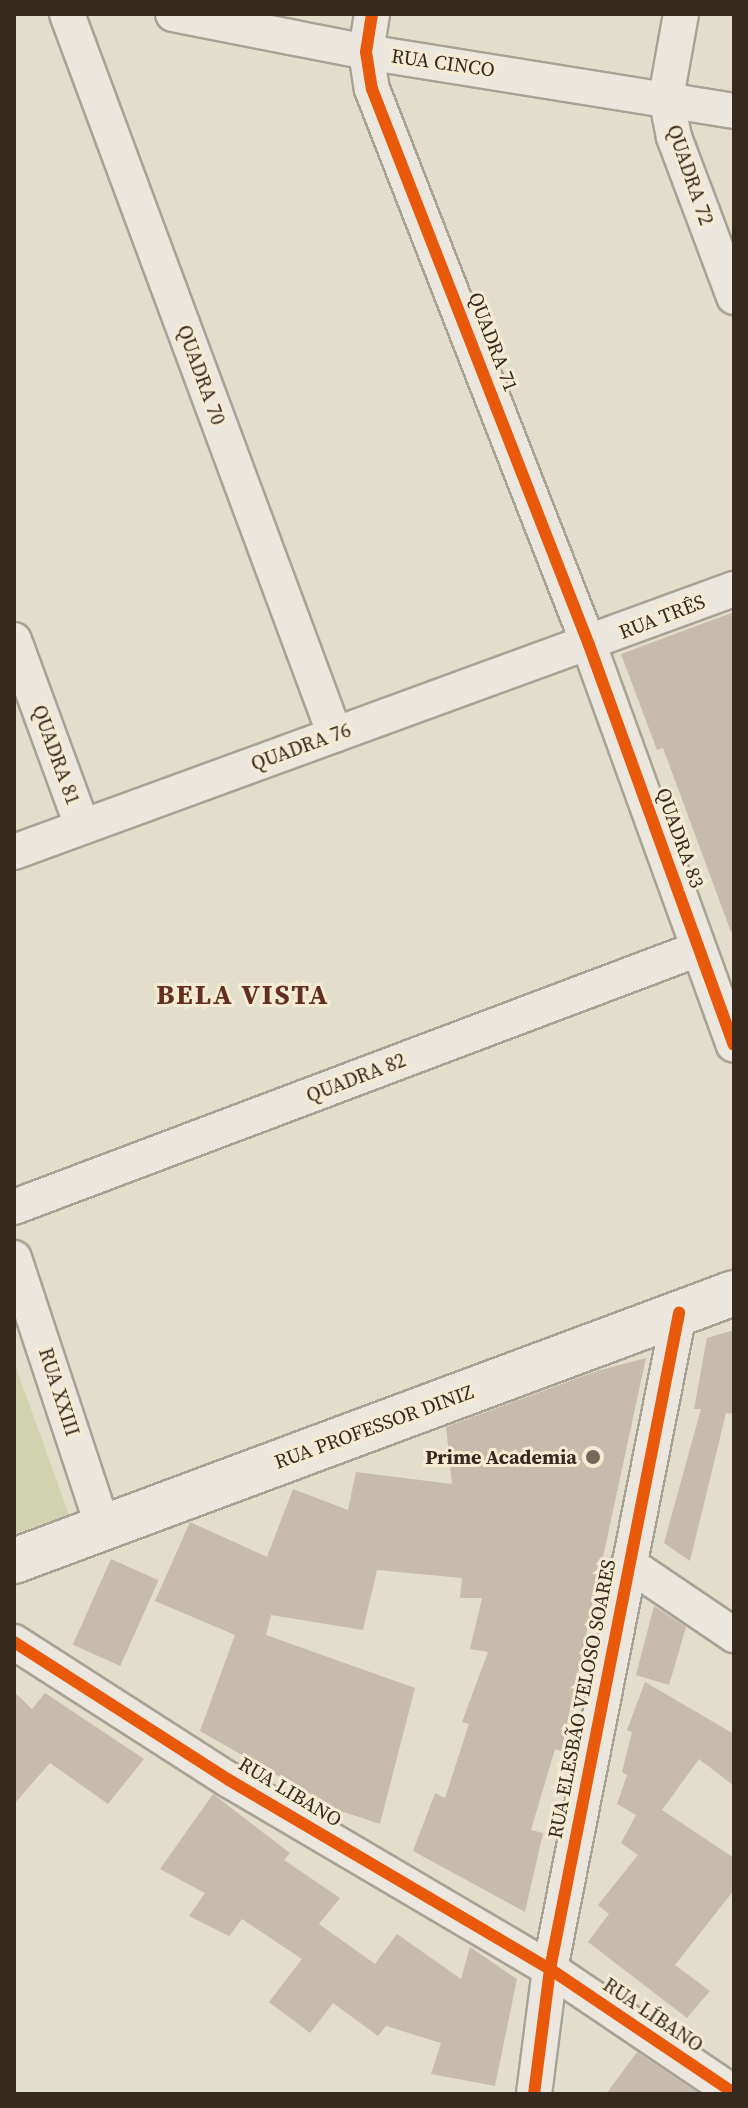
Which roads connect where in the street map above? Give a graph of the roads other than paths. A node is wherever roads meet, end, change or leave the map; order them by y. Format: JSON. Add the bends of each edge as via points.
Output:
{"nodes":[{"id":1,"x":67,"y":14,"type":"edge"},
{"id":2,"x":173,"y":14,"type":"edge"},
{"id":3,"x":372,"y":14,"type":"edge"},
{"id":4,"x":681,"y":14,"type":"edge"},
{"id":5,"x":366,"y":52,"type":"junction"},
{"id":6,"x":666,"y":97,"type":"junction"},
{"id":7,"x":734,"y":111,"type":"edge"},
{"id":8,"x":734,"y":297,"type":"edge"},
{"id":9,"x":734,"y":589,"type":"edge"},
{"id":10,"x":14,"y":640,"type":"edge"},
{"id":11,"x":589,"y":645,"type":"junction"},
{"id":12,"x":335,"y":735,"type":"junction"},
{"id":13,"x":82,"y":826,"type":"junction"},
{"id":14,"x":14,"y":852,"type":"edge"},
{"id":15,"x":698,"y":949,"type":"junction"},
{"id":16,"x":734,"y":1045,"type":"edge"},
{"id":17,"x":14,"y":1207,"type":"edge"},
{"id":18,"x":14,"y":1258,"type":"edge"},
{"id":19,"x":734,"y":1293,"type":"edge"},
{"id":20,"x":679,"y":1313,"type":"junction"},
{"id":21,"x":103,"y":1527,"type":"junction"},
{"id":22,"x":14,"y":1561,"type":"edge"},
{"id":23,"x":629,"y":1564,"type":"junction"},
{"id":24,"x":734,"y":1635,"type":"edge"},
{"id":25,"x":14,"y":1642,"type":"edge"},
{"id":26,"x":550,"y":1969,"type":"junction"},
{"id":27,"x":734,"y":2093,"type":"edge"},
{"id":28,"x":534,"y":2094,"type":"edge"}],
"edges":[{"from":1,"to":12,"type":"street","name":"QUADRA 70"},
{"from":2,"to":5,"type":"street","name":"RUA CINCO"},
{"from":3,"to":5,"type":"street","name":"QUADRA 71"},
{"from":4,"to":6,"type":"street"},
{"from":5,"to":6,"type":"street","name":"RUA CINCO"},
{"from":5,"to":11,"type":"street","name":"QUADRA 71","via":[[372,89]]},
{"from":6,"to":7,"type":"street","name":"RUA CINCO"},
{"from":6,"to":8,"type":"street","name":"QUADRA 72","via":[[674,137]]},
{"from":9,"to":11,"type":"street","name":"RUA TRÊS"},
{"from":10,"to":13,"type":"street","name":"QUADRA 81"},
{"from":11,"to":12,"type":"street","name":"QUADRA 76"},
{"from":11,"to":15,"type":"street","name":"QUADRA 83"},
{"from":12,"to":13,"type":"street","name":"QUADRA 76"},
{"from":13,"to":14,"type":"street","name":"QUADRA 76"},
{"from":15,"to":16,"type":"street","name":"QUADRA 83"},
{"from":15,"to":17,"type":"street","name":"QUADRA 82"},
{"from":18,"to":21,"type":"street","name":"RUA XXIII"},
{"from":19,"to":20,"type":"street","name":"RUA PROFESSOR DINIZ"},
{"from":20,"to":21,"type":"street","name":"RUA PROFESSOR DINIZ"},
{"from":20,"to":23,"type":"street","name":"RUA ELESBÃO VELOSO SOARES"},
{"from":21,"to":22,"type":"street","name":"RUA PROFESSOR DINIZ"},
{"from":23,"to":24,"type":"street"},
{"from":23,"to":26,"type":"street","name":"RUA ELESBÃO VELOSO SOARES"},
{"from":25,"to":26,"type":"street","name":"RUA LIBANO","via":[[229,1780]]},
{"from":26,"to":27,"type":"street","name":"RUA LÍBANO"},
{"from":26,"to":28,"type":"street","name":"RUA ELESBÃO VELOSO SOARES"}]}
